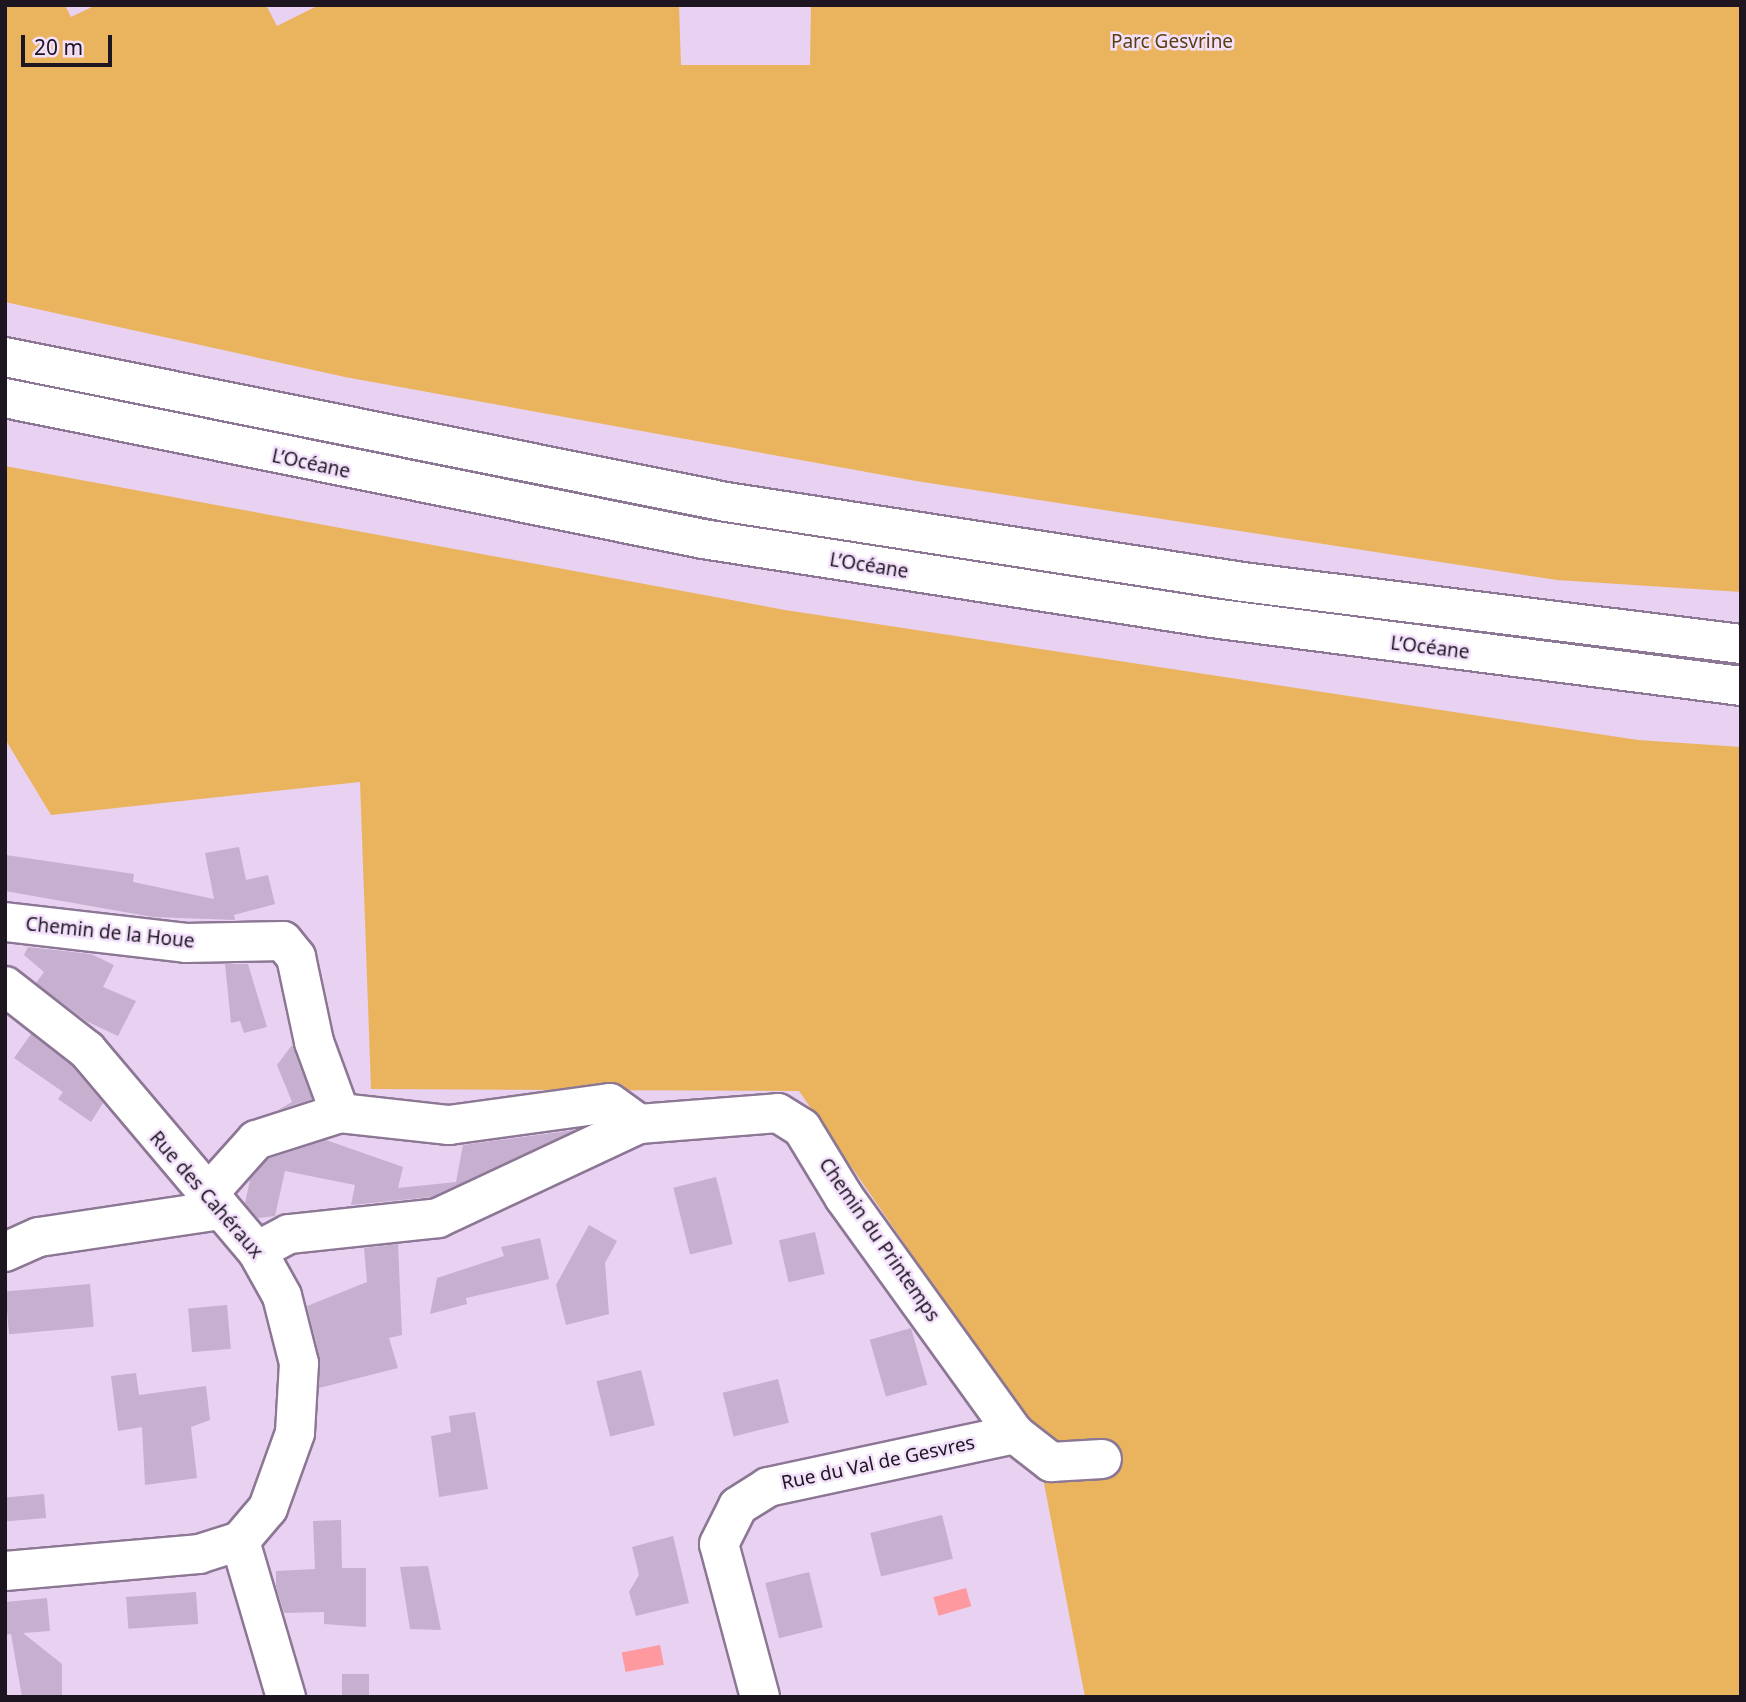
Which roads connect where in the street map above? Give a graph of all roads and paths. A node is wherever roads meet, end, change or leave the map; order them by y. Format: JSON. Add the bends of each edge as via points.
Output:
{"nodes":[{"id":1,"x":5,"y":357,"type":"edge"},
{"id":2,"x":5,"y":398,"type":"edge"},
{"id":3,"x":1741,"y":644,"type":"edge"},
{"id":4,"x":1741,"y":686,"type":"edge"},
{"id":5,"x":5,"y":922,"type":"edge"},
{"id":6,"x":5,"y":986,"type":"edge"},
{"id":7,"x":340,"y":1113,"type":"junction"},
{"id":8,"x":639,"y":1124,"type":"junction"},
{"id":9,"x":212,"y":1203,"type":"junction"},
{"id":10,"x":257,"y":1251,"type":"junction"},
{"id":11,"x":5,"y":1252,"type":"edge"},
{"id":12,"x":1015,"y":1434,"type":"junction"},
{"id":13,"x":1102,"y":1459,"type":"dead end"},
{"id":14,"x":240,"y":1541,"type":"junction"},
{"id":15,"x":5,"y":1571,"type":"edge"},
{"id":16,"x":286,"y":1697,"type":"edge"},
{"id":17,"x":760,"y":1697,"type":"edge"}],
"edges":[{"from":1,"to":3,"type":"main road","name":"L’Océane","via":[[726,502],[1243,582]]},
{"from":2,"to":4,"type":"main road","name":"L’Océane","via":[[378,478],[744,546],[1212,618]]},
{"from":5,"to":7,"type":"main road","name":"Chemin de la Houe","via":[[186,943],[287,944]]},
{"from":6,"to":9,"type":"main road","name":"Rue des Cahéraux","via":[[87,1050]]},
{"from":7,"to":8,"type":"main road","via":[[449,1125],[610,1103]]},
{"from":7,"to":9,"type":"main road","via":[[256,1140]]},
{"from":8,"to":10,"type":"main road","name":"Chemin du Printemps","via":[[438,1218],[289,1234]]},
{"from":8,"to":12,"type":"main road","name":"Chemin du Printemps","via":[[778,1113],[803,1128],[844,1197]]},
{"from":9,"to":10,"type":"main road","name":"Rue des Cahéraux"},
{"from":9,"to":11,"type":"main road","via":[[39,1237]]},
{"from":10,"to":14,"type":"main road","name":"Rue des Cahéraux","via":[[282,1296],[299,1363],[295,1433],[268,1508]]},
{"from":12,"to":13,"type":"main road","name":"Chemin du Printemps","via":[[1051,1462]]},
{"from":12,"to":17,"type":"main road","name":"Rue du Val de Gesvres","via":[[768,1487],[738,1506],[719,1544]]},
{"from":14,"to":15,"type":"main road","via":[[199,1554]]},
{"from":14,"to":16,"type":"main road"}]}
